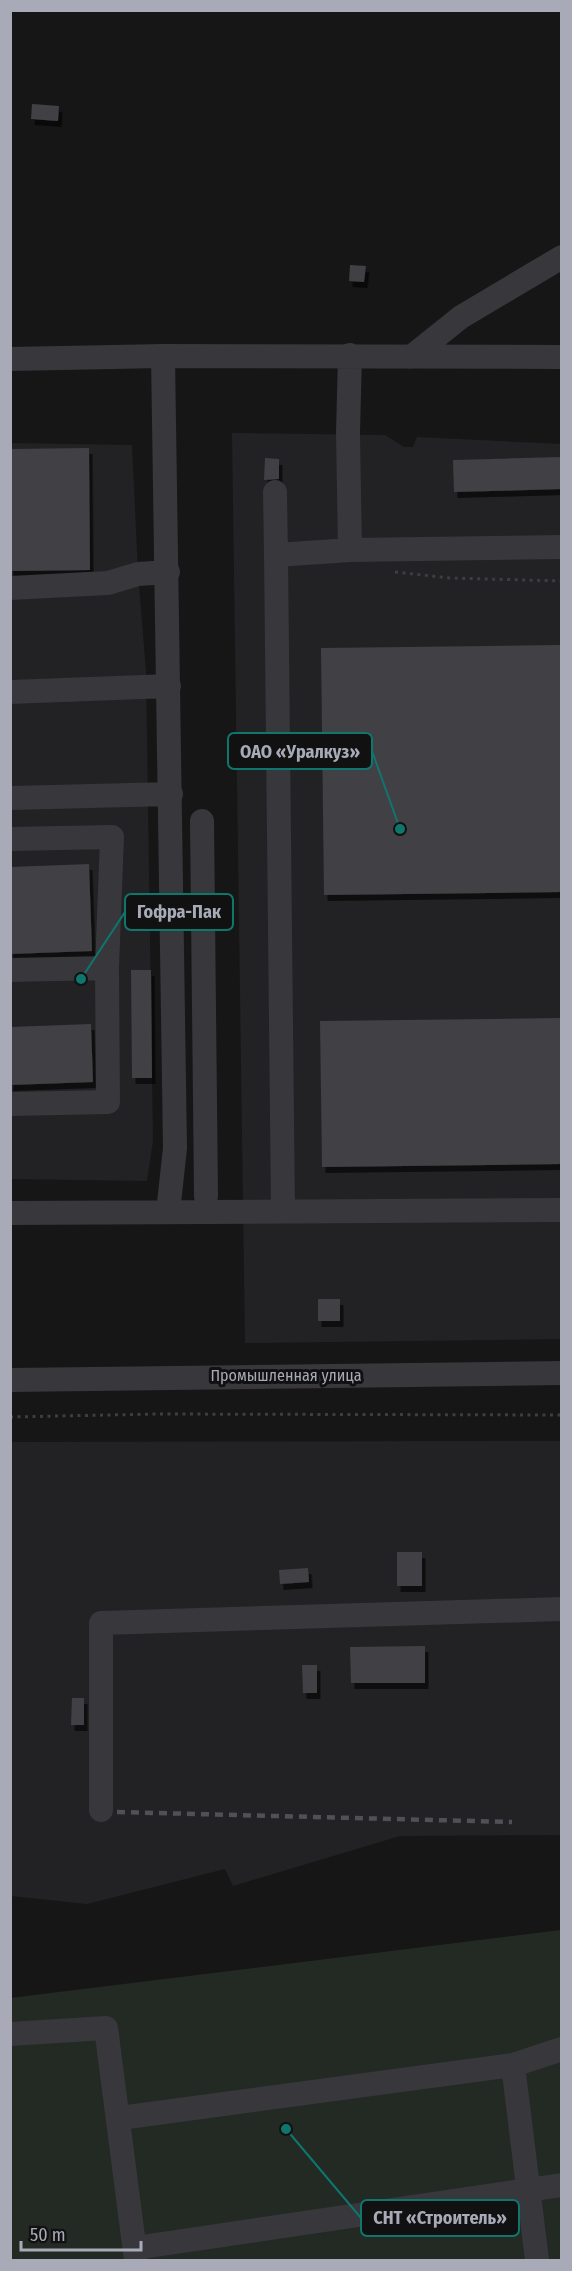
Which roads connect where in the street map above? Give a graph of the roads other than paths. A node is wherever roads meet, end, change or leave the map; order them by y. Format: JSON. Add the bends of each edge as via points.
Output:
{"nodes":[{"id":1,"x":561,"y":256,"type":"edge"},
{"id":2,"x":350,"y":355,"type":"junction"},
{"id":3,"x":163,"y":356,"type":"junction"},
{"id":4,"x":411,"y":357,"type":"junction"},
{"id":5,"x":561,"y":357,"type":"edge"},
{"id":6,"x":10,"y":359,"type":"edge"},
{"id":7,"x":275,"y":492,"type":"dead end"},
{"id":8,"x":561,"y":547,"type":"edge"},
{"id":9,"x":350,"y":550,"type":"junction"},
{"id":10,"x":276,"y":555,"type":"junction"},
{"id":11,"x":168,"y":572,"type":"junction"},
{"id":12,"x":10,"y":588,"type":"edge"},
{"id":13,"x":169,"y":686,"type":"junction"},
{"id":14,"x":10,"y":692,"type":"edge"},
{"id":15,"x":171,"y":794,"type":"junction"},
{"id":16,"x":10,"y":798,"type":"edge"},
{"id":17,"x":202,"y":821,"type":"dead end"},
{"id":18,"x":10,"y":839,"type":"edge"},
{"id":19,"x":203,"y":958,"type":"junction"},
{"id":20,"x":173,"y":959,"type":"junction"},
{"id":21,"x":107,"y":968,"type":"junction"},
{"id":22,"x":10,"y":970,"type":"edge"},
{"id":23,"x":10,"y":1104,"type":"edge"},
{"id":24,"x":206,"y":1196,"type":"dead end"},
{"id":25,"x":561,"y":1210,"type":"edge"},
{"id":26,"x":283,"y":1211,"type":"junction"},
{"id":27,"x":168,"y":1212,"type":"junction"},
{"id":28,"x":10,"y":1213,"type":"edge"},
{"id":29,"x":561,"y":1373,"type":"edge"},
{"id":30,"x":10,"y":1380,"type":"edge"},
{"id":31,"x":561,"y":1608,"type":"edge"},
{"id":32,"x":101,"y":1810,"type":"dead end"},
{"id":33,"x":10,"y":2034,"type":"edge"},
{"id":34,"x":561,"y":2049,"type":"edge"},
{"id":35,"x":513,"y":2065,"type":"junction"},
{"id":36,"x":120,"y":2118,"type":"junction"},
{"id":37,"x":561,"y":2185,"type":"edge"},
{"id":38,"x":530,"y":2188,"type":"junction"},
{"id":39,"x":135,"y":2254,"type":"edge"},
{"id":40,"x":537,"y":2260,"type":"edge"}],
"edges":[{"from":1,"to":4,"type":"street","via":[[461,317]]},
{"from":2,"to":3,"type":"street"},
{"from":2,"to":4,"type":"street"},
{"from":2,"to":9,"type":"street"},
{"from":3,"to":6,"type":"street"},
{"from":3,"to":11,"type":"street"},
{"from":4,"to":5,"type":"street"},
{"from":7,"to":10,"type":"street"},
{"from":8,"to":9,"type":"street"},
{"from":9,"to":10,"type":"street"},
{"from":10,"to":26,"type":"street"},
{"from":11,"to":12,"type":"street","via":[[138,574],[108,583]]},
{"from":11,"to":13,"type":"street"},
{"from":13,"to":14,"type":"street"},
{"from":13,"to":15,"type":"street"},
{"from":15,"to":16,"type":"street"},
{"from":15,"to":20,"type":"street"},
{"from":17,"to":19,"type":"street"},
{"from":18,"to":21,"type":"street","via":[[112,837]]},
{"from":19,"to":20,"type":"street"},
{"from":19,"to":24,"type":"street"},
{"from":20,"to":27,"type":"street","via":[[175,1148]]},
{"from":21,"to":22,"type":"street"},
{"from":21,"to":23,"type":"street","via":[[108,1102]]},
{"from":25,"to":26,"type":"street"},
{"from":26,"to":27,"type":"street"},
{"from":27,"to":28,"type":"street"},
{"from":29,"to":30,"type":"street","name":"Промышленная улица"},
{"from":31,"to":32,"type":"street","via":[[101,1623]]},
{"from":33,"to":36,"type":"street","via":[[106,2028]]},
{"from":34,"to":35,"type":"street"},
{"from":35,"to":36,"type":"street"},
{"from":35,"to":38,"type":"street"},
{"from":36,"to":39,"type":"street"},
{"from":37,"to":38,"type":"street"},
{"from":38,"to":39,"type":"street"},
{"from":38,"to":40,"type":"street"}]}
